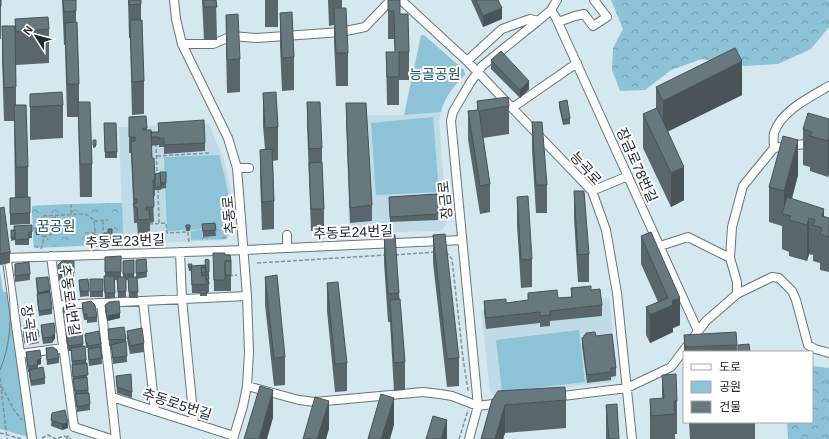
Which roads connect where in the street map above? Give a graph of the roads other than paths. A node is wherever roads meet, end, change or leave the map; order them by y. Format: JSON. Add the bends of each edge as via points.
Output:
{"nodes":[{"id":1,"x":174,"y":0,"type":"edge"},
{"id":2,"x":391,"y":0,"type":"edge"},
{"id":3,"x":400,"y":0,"type":"edge"},
{"id":4,"x":557,"y":0,"type":"edge"},
{"id":5,"x":594,"y":0,"type":"edge"},
{"id":6,"x":550,"y":10,"type":"junction"},
{"id":7,"x":538,"y":21,"type":"junction"},
{"id":8,"x":558,"y":22,"type":"junction"},
{"id":9,"x":182,"y":44,"type":"junction"},
{"id":10,"x":467,"y":61,"type":"junction"},
{"id":11,"x":576,"y":63,"type":"junction"},
{"id":12,"x":477,"y":73,"type":"junction"},
{"id":13,"x":829,"y":86,"type":"edge"},
{"id":14,"x":512,"y":108,"type":"junction"},
{"id":15,"x":829,"y":144,"type":"edge"},
{"id":16,"x":774,"y":148,"type":"junction"},
{"id":17,"x":237,"y":168,"type":"junction"},
{"id":18,"x":249,"y":168,"type":"dead end"},
{"id":19,"x":628,"y":176,"type":"junction"},
{"id":20,"x":592,"y":191,"type":"junction"},
{"id":21,"x":287,"y":234,"type":"dead end"},
{"id":22,"x":462,"y":240,"type":"junction"},
{"id":23,"x":4,"y":243,"type":"edge"},
{"id":24,"x":660,"y":246,"type":"junction"},
{"id":25,"x":287,"y":248,"type":"junction"},
{"id":26,"x":245,"y":250,"type":"junction"},
{"id":27,"x":180,"y":252,"type":"junction"},
{"id":28,"x":51,"y":256,"type":"junction"},
{"id":29,"x":6,"y":258,"type":"junction"},
{"id":30,"x":730,"y":258,"type":"junction"},
{"id":31,"x":736,"y":282,"type":"junction"},
{"id":32,"x":750,"y":288,"type":"junction"},
{"id":33,"x":737,"y":294,"type":"junction"},
{"id":34,"x":247,"y":296,"type":"junction"},
{"id":35,"x":182,"y":299,"type":"junction"},
{"id":36,"x":143,"y":301,"type":"junction"},
{"id":37,"x":101,"y":303,"type":"junction"},
{"id":38,"x":58,"y":305,"type":"junction"},
{"id":39,"x":698,"y":331,"type":"junction"},
{"id":40,"x":63,"y":348,"type":"junction"},
{"id":41,"x":829,"y":353,"type":"edge"},
{"id":42,"x":20,"y":354,"type":"junction"},
{"id":43,"x":247,"y":386,"type":"junction"},
{"id":44,"x":628,"y":388,"type":"junction"},
{"id":45,"x":112,"y":397,"type":"junction"},
{"id":46,"x":544,"y":398,"type":"edge"},
{"id":47,"x":506,"y":403,"type":"edge"},
{"id":48,"x":478,"y":406,"type":"junction"},
{"id":49,"x":155,"y":411,"type":"junction"},
{"id":50,"x":194,"y":423,"type":"junction"},
{"id":51,"x":31,"y":435,"type":"edge"},
{"id":52,"x":233,"y":437,"type":"edge"},
{"id":53,"x":111,"y":439,"type":"edge"},
{"id":54,"x":116,"y":439,"type":"edge"},
{"id":55,"x":469,"y":439,"type":"edge"},
{"id":56,"x":632,"y":439,"type":"edge"}],
"edges":[{"from":1,"to":9,"type":"street","name":"추동로"},
{"from":2,"to":9,"type":"street","via":[[365,27],[341,32],[257,38],[232,36],[214,44]]},
{"from":3,"to":10,"type":"street","name":"능곡로"},
{"from":4,"to":6,"type":"street","name":"장금로"},
{"from":5,"to":8,"type":"street","via":[[607,17],[593,26],[584,14]]},
{"from":6,"to":7,"type":"street","name":"장금로"},
{"from":6,"to":8,"type":"street","name":"장금로78번길"},
{"from":7,"to":10,"type":"street","via":[[530,19],[502,29]]},
{"from":7,"to":12,"type":"street","name":"장금로","via":[[482,66]]},
{"from":8,"to":11,"type":"street","name":"장금로78번길"},
{"from":9,"to":17,"type":"street","name":"추동로","via":[[228,138]]},
{"from":10,"to":12,"type":"street","name":"능곡로"},
{"from":11,"to":14,"type":"street"},
{"from":11,"to":19,"type":"street","name":"장금로78번길"},
{"from":12,"to":14,"type":"street","name":"능곡로"},
{"from":12,"to":22,"type":"street","name":"장금로","via":[[453,112],[451,121]]},
{"from":13,"to":16,"type":"street","via":[[785,115],[774,133]]},
{"from":14,"to":20,"type":"street","name":"능곡로"},
{"from":15,"to":16,"type":"street","via":[[820,142]]},
{"from":16,"to":30,"type":"street","via":[[742,186],[732,227]]},
{"from":17,"to":18,"type":"street"},
{"from":17,"to":26,"type":"street","name":"추동로"},
{"from":19,"to":20,"type":"street"},
{"from":19,"to":24,"type":"street","name":"장금로78번길"},
{"from":20,"to":44,"type":"street","name":"능곡로","via":[[606,230],[617,293]]},
{"from":21,"to":25,"type":"street"},
{"from":22,"to":25,"type":"street","name":"추동로24번길"},
{"from":22,"to":48,"type":"street","name":"장금로"},
{"from":23,"to":29,"type":"street","name":"장곡로"},
{"from":24,"to":30,"type":"street","via":[[688,236]]},
{"from":24,"to":39,"type":"street","name":"장금로78번길"},
{"from":25,"to":26,"type":"street","name":"추동로24번길"},
{"from":26,"to":27,"type":"street","name":"추동로23번길"},
{"from":26,"to":34,"type":"street","name":"추동로"},
{"from":27,"to":28,"type":"street","name":"추동로23번길"},
{"from":27,"to":35,"type":"street"},
{"from":28,"to":29,"type":"street","name":"추동로23번길"},
{"from":28,"to":38,"type":"street","name":"추동로1번길"},
{"from":29,"to":42,"type":"street","name":"장곡로"},
{"from":30,"to":31,"type":"street"},
{"from":31,"to":32,"type":"street","via":[[740,288]]},
{"from":31,"to":33,"type":"street"},
{"from":32,"to":33,"type":"street"},
{"from":32,"to":41,"type":"street","via":[[772,277],[780,278],[792,291],[796,300],[808,345]]},
{"from":33,"to":39,"type":"street"},
{"from":34,"to":35,"type":"street"},
{"from":34,"to":43,"type":"street","name":"추동로"},
{"from":35,"to":36,"type":"street"},
{"from":35,"to":50,"type":"street"},
{"from":36,"to":37,"type":"street"},
{"from":36,"to":49,"type":"street"},
{"from":37,"to":38,"type":"street"},
{"from":37,"to":45,"type":"street"},
{"from":38,"to":40,"type":"street","name":"추동로1번길"},
{"from":39,"to":44,"type":"street","via":[[671,367]]},
{"from":40,"to":42,"type":"street","name":"추동로1번길"},
{"from":40,"to":53,"type":"street","name":"추동로1번길","via":[[74,427]]},
{"from":42,"to":51,"type":"street","name":"장곡로"},
{"from":43,"to":48,"type":"street","via":[[315,402],[423,392],[452,396]]},
{"from":43,"to":52,"type":"street","name":"추동로"},
{"from":44,"to":46,"type":"street"},
{"from":44,"to":56,"type":"street","name":"능곡로"},
{"from":45,"to":49,"type":"street","name":"추동로5번길"},
{"from":45,"to":54,"type":"street"},
{"from":47,"to":48,"type":"street"},
{"from":48,"to":55,"type":"street","name":"장금로"},
{"from":49,"to":50,"type":"street","name":"추동로5번길"},
{"from":50,"to":52,"type":"street","name":"추동로5번길"}]}
